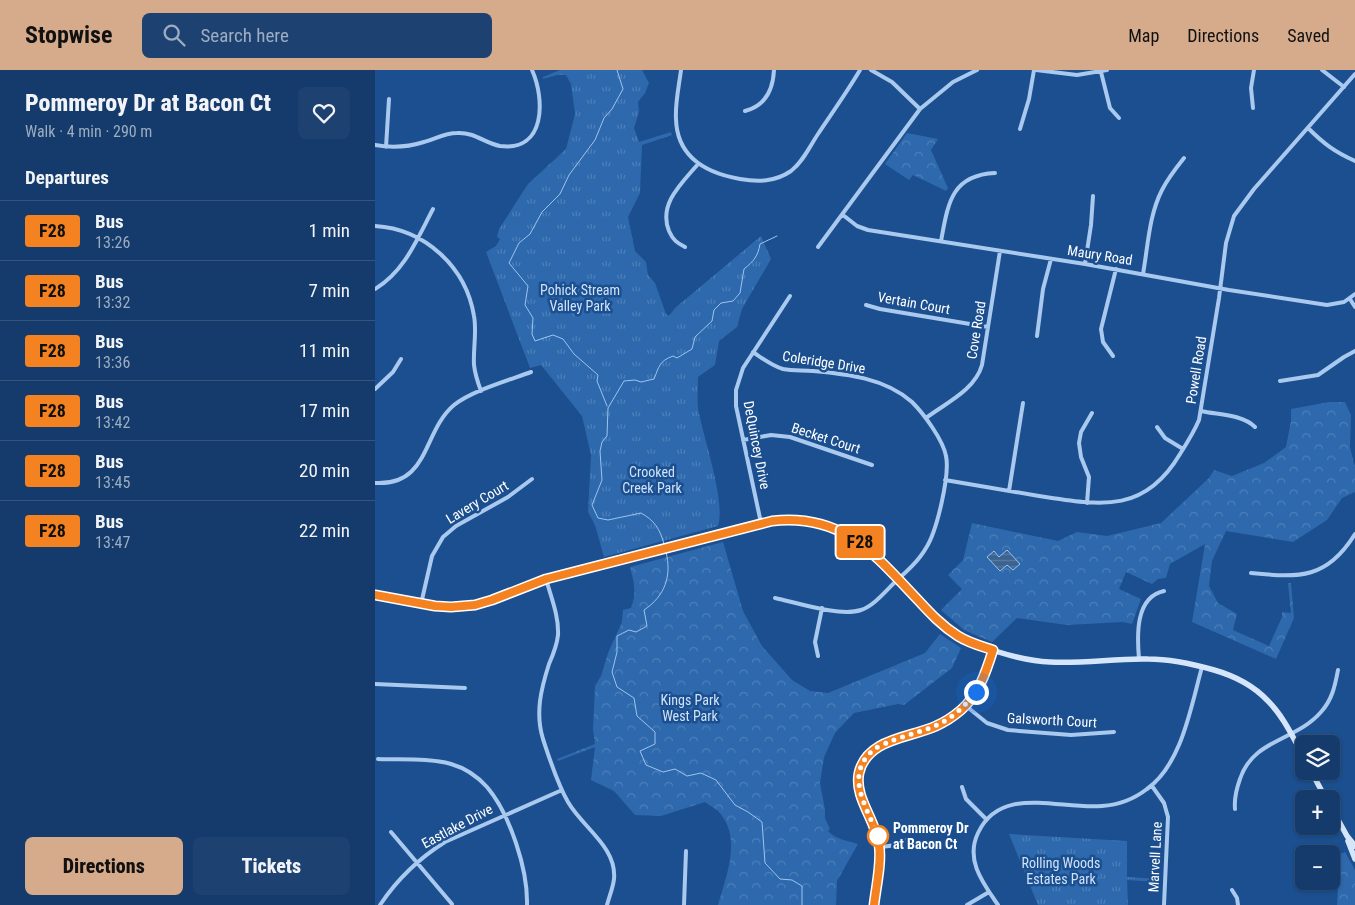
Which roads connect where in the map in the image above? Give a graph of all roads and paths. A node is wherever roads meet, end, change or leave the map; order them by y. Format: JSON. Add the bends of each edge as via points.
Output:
{"nodes":[{"id":1,"x":532,"y":70,"type":"edge"},
{"id":2,"x":681,"y":70,"type":"edge"},
{"id":3,"x":774,"y":70,"type":"edge"},
{"id":4,"x":860,"y":70,"type":"edge"},
{"id":5,"x":871,"y":70,"type":"edge"},
{"id":6,"x":977,"y":70,"type":"edge"},
{"id":7,"x":1035,"y":70,"type":"edge"},
{"id":8,"x":1107,"y":70,"type":"edge"},
{"id":9,"x":1253,"y":70,"type":"edge"},
{"id":10,"x":1322,"y":70,"type":"edge"},
{"id":11,"x":1101,"y":72,"type":"junction"},
{"id":12,"x":1355,"y":74,"type":"edge"},
{"id":13,"x":1344,"y":86,"type":"junction"},
{"id":14,"x":389,"y":99,"type":"dead end"},
{"id":15,"x":1253,"y":108,"type":"dead end"},
{"id":16,"x":920,"y":109,"type":"junction"},
{"id":17,"x":745,"y":111,"type":"dead end"},
{"id":18,"x":1119,"y":118,"type":"dead end"},
{"id":19,"x":1308,"y":128,"type":"junction"},
{"id":20,"x":1020,"y":129,"type":"dead end"},
{"id":21,"x":375,"y":145,"type":"edge"},
{"id":22,"x":386,"y":147,"type":"junction"},
{"id":23,"x":1185,"y":158,"type":"dead end"},
{"id":24,"x":1355,"y":161,"type":"edge"},
{"id":25,"x":698,"y":164,"type":"junction"},
{"id":26,"x":995,"y":173,"type":"dead end"},
{"id":27,"x":1093,"y":196,"type":"dead end"},
{"id":28,"x":433,"y":209,"type":"dead end"},
{"id":29,"x":843,"y":215,"type":"junction"},
{"id":30,"x":375,"y":226,"type":"edge"},
{"id":31,"x":418,"y":237,"type":"junction"},
{"id":32,"x":941,"y":241,"type":"junction"},
{"id":33,"x":685,"y":247,"type":"dead end"},
{"id":34,"x":819,"y":247,"type":"dead end"},
{"id":35,"x":1000,"y":251,"type":"junction"},
{"id":36,"x":1051,"y":259,"type":"junction"},
{"id":37,"x":1085,"y":264,"type":"junction"},
{"id":38,"x":1116,"y":270,"type":"junction"},
{"id":39,"x":1143,"y":274,"type":"junction"},
{"id":40,"x":1220,"y":288,"type":"junction"},
{"id":41,"x":375,"y":289,"type":"edge"},
{"id":42,"x":1355,"y":294,"type":"edge"},
{"id":43,"x":790,"y":296,"type":"dead end"},
{"id":44,"x":1350,"y":299,"type":"junction"},
{"id":45,"x":866,"y":305,"type":"dead end"},
{"id":46,"x":1355,"y":307,"type":"edge"},
{"id":47,"x":988,"y":327,"type":"junction"},
{"id":48,"x":1037,"y":336,"type":"dead end"},
{"id":49,"x":1355,"y":351,"type":"edge"},
{"id":50,"x":753,"y":352,"type":"junction"},
{"id":51,"x":1113,"y":356,"type":"dead end"},
{"id":52,"x":401,"y":359,"type":"dead end"},
{"id":53,"x":531,"y":372,"type":"dead end"},
{"id":54,"x":1280,"y":381,"type":"dead end"},
{"id":55,"x":375,"y":389,"type":"edge"},
{"id":56,"x":481,"y":391,"type":"junction"},
{"id":57,"x":1023,"y":403,"type":"dead end"},
{"id":58,"x":1201,"y":411,"type":"junction"},
{"id":59,"x":1091,"y":413,"type":"dead end"},
{"id":60,"x":926,"y":418,"type":"junction"},
{"id":61,"x":1157,"y":427,"type":"dead end"},
{"id":62,"x":1255,"y":427,"type":"dead end"},
{"id":63,"x":743,"y":440,"type":"junction"},
{"id":64,"x":1183,"y":449,"type":"junction"},
{"id":65,"x":872,"y":465,"type":"dead end"},
{"id":66,"x":532,"y":479,"type":"dead end"},
{"id":67,"x":945,"y":480,"type":"junction"},
{"id":68,"x":375,"y":483,"type":"edge"},
{"id":69,"x":1009,"y":491,"type":"junction"},
{"id":70,"x":1087,"y":503,"type":"junction"},
{"id":71,"x":761,"y":523,"type":"junction"},
{"id":72,"x":1355,"y":534,"type":"edge"},
{"id":73,"x":1251,"y":573,"type":"dead end"},
{"id":74,"x":546,"y":579,"type":"junction"},
{"id":75,"x":898,"y":579,"type":"junction"},
{"id":76,"x":1164,"y":591,"type":"dead end"},
{"id":77,"x":375,"y":595,"type":"edge"},
{"id":78,"x":775,"y":598,"type":"dead end"},
{"id":79,"x":421,"y":604,"type":"junction"},
{"id":80,"x":822,"y":608,"type":"junction"},
{"id":81,"x":993,"y":650,"type":"junction"},
{"id":82,"x":817,"y":656,"type":"dead end"},
{"id":83,"x":1139,"y":659,"type":"junction"},
{"id":84,"x":1202,"y":667,"type":"junction"},
{"id":85,"x":1338,"y":670,"type":"dead end"},
{"id":86,"x":375,"y":684,"type":"edge"},
{"id":87,"x":465,"y":688,"type":"dead end"},
{"id":88,"x":966,"y":706,"type":"junction"},
{"id":89,"x":1114,"y":732,"type":"dead end"},
{"id":90,"x":1291,"y":733,"type":"junction"},
{"id":91,"x":1295,"y":740,"type":"edge"},
{"id":92,"x":378,"y":759,"type":"dead end"},
{"id":93,"x":1152,"y":786,"type":"junction"},
{"id":94,"x":962,"y":788,"type":"dead end"},
{"id":95,"x":562,"y":790,"type":"junction"},
{"id":96,"x":1235,"y":809,"type":"dead end"},
{"id":97,"x":503,"y":815,"type":"junction"},
{"id":98,"x":986,"y":819,"type":"junction"},
{"id":99,"x":1340,"y":823,"type":"edge"},
{"id":100,"x":391,"y":832,"type":"dead end"},
{"id":101,"x":1347,"y":836,"type":"junction"},
{"id":102,"x":909,"y":838,"type":"dead end"},
{"id":103,"x":1355,"y":846,"type":"edge"},
{"id":104,"x":880,"y":847,"type":"junction"},
{"id":105,"x":686,"y":851,"type":"dead end"},
{"id":106,"x":1355,"y":859,"type":"edge"},
{"id":107,"x":416,"y":862,"type":"junction"},
{"id":108,"x":1232,"y":890,"type":"dead end"},
{"id":109,"x":989,"y":892,"type":"junction"},
{"id":110,"x":451,"y":904,"type":"edge"},
{"id":111,"x":380,"y":905,"type":"edge"},
{"id":112,"x":527,"y":905,"type":"edge"},
{"id":113,"x":607,"y":905,"type":"edge"},
{"id":114,"x":684,"y":905,"type":"edge"},
{"id":115,"x":874,"y":905,"type":"edge"},
{"id":116,"x":967,"y":905,"type":"edge"},
{"id":117,"x":998,"y":905,"type":"edge"},
{"id":118,"x":1164,"y":905,"type":"edge"},
{"id":119,"x":1238,"y":905,"type":"edge"}],
"edges":[{"from":1,"to":22,"type":"street","via":[[540,116],[533,132],[523,141],[502,146],[458,132],[411,145]]},
{"from":2,"to":25,"type":"street","via":[[677,127],[683,145]]},
{"from":3,"to":17,"type":"street","via":[[766,98],[758,106]]},
{"from":4,"to":25,"type":"street","via":[[801,161],[786,174],[769,180],[751,181],[719,175]]},
{"from":5,"to":16,"type":"street","via":[[892,82]]},
{"from":6,"to":16,"type":"street","via":[[953,82]]},
{"from":7,"to":11,"type":"street","via":[[1077,75]]},
{"from":7,"to":20,"type":"street"},
{"from":8,"to":11,"type":"street"},
{"from":9,"to":15,"type":"street"},
{"from":10,"to":13,"type":"street"},
{"from":11,"to":18,"type":"street","via":[[1110,108]]},
{"from":12,"to":13,"type":"street","name":"Powell Road"},
{"from":13,"to":19,"type":"street","name":"Powell Road"},
{"from":14,"to":22,"type":"street"},
{"from":16,"to":29,"type":"street"},
{"from":19,"to":24,"type":"street","via":[[1337,153]]},
{"from":19,"to":40,"type":"street","name":"Powell Road","via":[[1234,216],[1228,233]]},
{"from":21,"to":22,"type":"street"},
{"from":23,"to":39,"type":"street","via":[[1158,198]]},
{"from":25,"to":33,"type":"street","via":[[674,193],[666,210],[671,236]]},
{"from":26,"to":32,"type":"street","via":[[973,177],[955,190],[948,206]]},
{"from":27,"to":37,"type":"street"},
{"from":28,"to":31,"type":"street"},
{"from":29,"to":32,"type":"street","name":"Maury Road","via":[[868,230]]},
{"from":29,"to":34,"type":"street"},
{"from":30,"to":31,"type":"street"},
{"from":31,"to":41,"type":"street","via":[[400,268]]},
{"from":31,"to":56,"type":"street","via":[[440,252],[468,291],[475,318],[474,370]]},
{"from":32,"to":35,"type":"street","name":"Maury Road"},
{"from":35,"to":36,"type":"street","name":"Maury Road"},
{"from":35,"to":47,"type":"street","name":"Cove Road"},
{"from":36,"to":37,"type":"street","name":"Maury Road"},
{"from":36,"to":48,"type":"street","via":[[1043,289]]},
{"from":37,"to":38,"type":"street","name":"Maury Road"},
{"from":38,"to":39,"type":"street","name":"Maury Road"},
{"from":38,"to":51,"type":"street","via":[[1101,329],[1103,342]]},
{"from":39,"to":40,"type":"street","name":"Maury Road"},
{"from":40,"to":44,"type":"street","name":"Maury Road","via":[[1327,305]]},
{"from":40,"to":58,"type":"street","name":"Powell Road"},
{"from":42,"to":44,"type":"street"},
{"from":43,"to":50,"type":"street","name":"DeQuincey Drive"},
{"from":44,"to":46,"type":"street"},
{"from":45,"to":47,"type":"street","name":"Vertain Court"},
{"from":47,"to":60,"type":"street","name":"Cove Road","via":[[982,365],[974,382]]},
{"from":49,"to":54,"type":"street","via":[[1318,375]]},
{"from":50,"to":60,"type":"street","name":"Coleridge Drive","via":[[783,369],[823,372],[881,383],[905,396]]},
{"from":50,"to":63,"type":"street","name":"DeQuincey Drive","via":[[741,372],[736,390]]},
{"from":52,"to":55,"type":"street"},
{"from":53,"to":56,"type":"street"},
{"from":56,"to":68,"type":"street","via":[[459,401],[448,411],[424,456],[410,474],[393,482]]},
{"from":57,"to":69,"type":"street"},
{"from":58,"to":62,"type":"street","via":[[1245,419]]},
{"from":58,"to":64,"type":"street","name":"Powell Road","via":[[1195,430]]},
{"from":59,"to":70,"type":"street","via":[[1079,443],[1089,477]]},
{"from":60,"to":67,"type":"street","name":"Coleridge Drive","via":[[945,452]]},
{"from":61,"to":64,"type":"street","via":[[1162,435]]},
{"from":63,"to":65,"type":"street","name":"Becket Court","via":[[790,437]]},
{"from":63,"to":71,"type":"street","name":"DeQuincey Drive"},
{"from":64,"to":70,"type":"street","name":"Powell Road","via":[[1165,475],[1146,491],[1113,503]]},
{"from":66,"to":79,"type":"street","name":"Lavery Court","via":[[509,497],[456,526],[443,537],[432,556]]},
{"from":67,"to":69,"type":"street","name":"Powell Road"},
{"from":67,"to":75,"type":"street","name":"Coleridge Drive","via":[[931,539]]},
{"from":69,"to":70,"type":"street","name":"Powell Road"},
{"from":71,"to":74,"type":"street"},
{"from":71,"to":75,"type":"street","via":[[797,520],[835,528],[866,546]]},
{"from":72,"to":73,"type":"street","via":[[1337,558],[1311,573],[1298,576]]},
{"from":74,"to":79,"type":"street","via":[[475,605]]},
{"from":74,"to":95,"type":"street","via":[[558,634],[541,689],[539,717]]},
{"from":75,"to":80,"type":"street","name":"Coleridge Drive","via":[[863,610],[847,612]]},
{"from":75,"to":81,"type":"street","via":[[948,629],[965,640]]},
{"from":76,"to":83,"type":"street","via":[[1151,596],[1141,615],[1137,632]]},
{"from":77,"to":79,"type":"street"},
{"from":78,"to":80,"type":"street","name":"Coleridge Drive"},
{"from":80,"to":82,"type":"street","via":[[815,642]]},
{"from":81,"to":83,"type":"street","via":[[1050,662]]},
{"from":81,"to":88,"type":"street","via":[[982,681]]},
{"from":83,"to":84,"type":"street","via":[[1173,660]]},
{"from":84,"to":90,"type":"street","via":[[1231,676],[1255,689],[1275,709]]},
{"from":84,"to":93,"type":"street","via":[[1177,750],[1165,772]]},
{"from":85,"to":90,"type":"street","via":[[1327,704],[1311,721]]},
{"from":86,"to":87,"type":"street"},
{"from":88,"to":89,"type":"street","name":"Galsworth Court","via":[[987,723],[1008,730],[1071,735]]},
{"from":88,"to":104,"type":"street","via":[[936,726],[879,746],[864,760],[858,787]]},
{"from":90,"to":91,"type":"street"},
{"from":90,"to":96,"type":"street","via":[[1248,762],[1235,793]]},
{"from":92,"to":97,"type":"street","via":[[438,762],[461,768],[486,786]]},
{"from":93,"to":98,"type":"street","via":[[1129,800],[1108,806],[1019,803],[1002,808]]},
{"from":93,"to":118,"type":"street","name":"Marvell Lane","via":[[1169,817]]},
{"from":94,"to":98,"type":"street","via":[[966,799]]},
{"from":95,"to":97,"type":"street","name":"Eastlake Drive"},
{"from":95,"to":113,"type":"street","via":[[611,860],[614,878]]},
{"from":97,"to":107,"type":"street","name":"Eastlake Drive","via":[[445,842]]},
{"from":97,"to":112,"type":"street","via":[[522,860]]},
{"from":98,"to":109,"type":"street","via":[[975,838],[973,855],[976,871]]},
{"from":99,"to":101,"type":"street"},
{"from":100,"to":107,"type":"street"},
{"from":101,"to":103,"type":"street"},
{"from":101,"to":106,"type":"street"},
{"from":102,"to":104,"type":"street","via":[[897,845]]},
{"from":104,"to":115,"type":"street"},
{"from":105,"to":114,"type":"street"},
{"from":107,"to":110,"type":"street"},
{"from":107,"to":111,"type":"street","name":"Eastlake Drive","via":[[394,884]]},
{"from":108,"to":119,"type":"street"},
{"from":109,"to":116,"type":"street"},
{"from":109,"to":117,"type":"street"}]}
